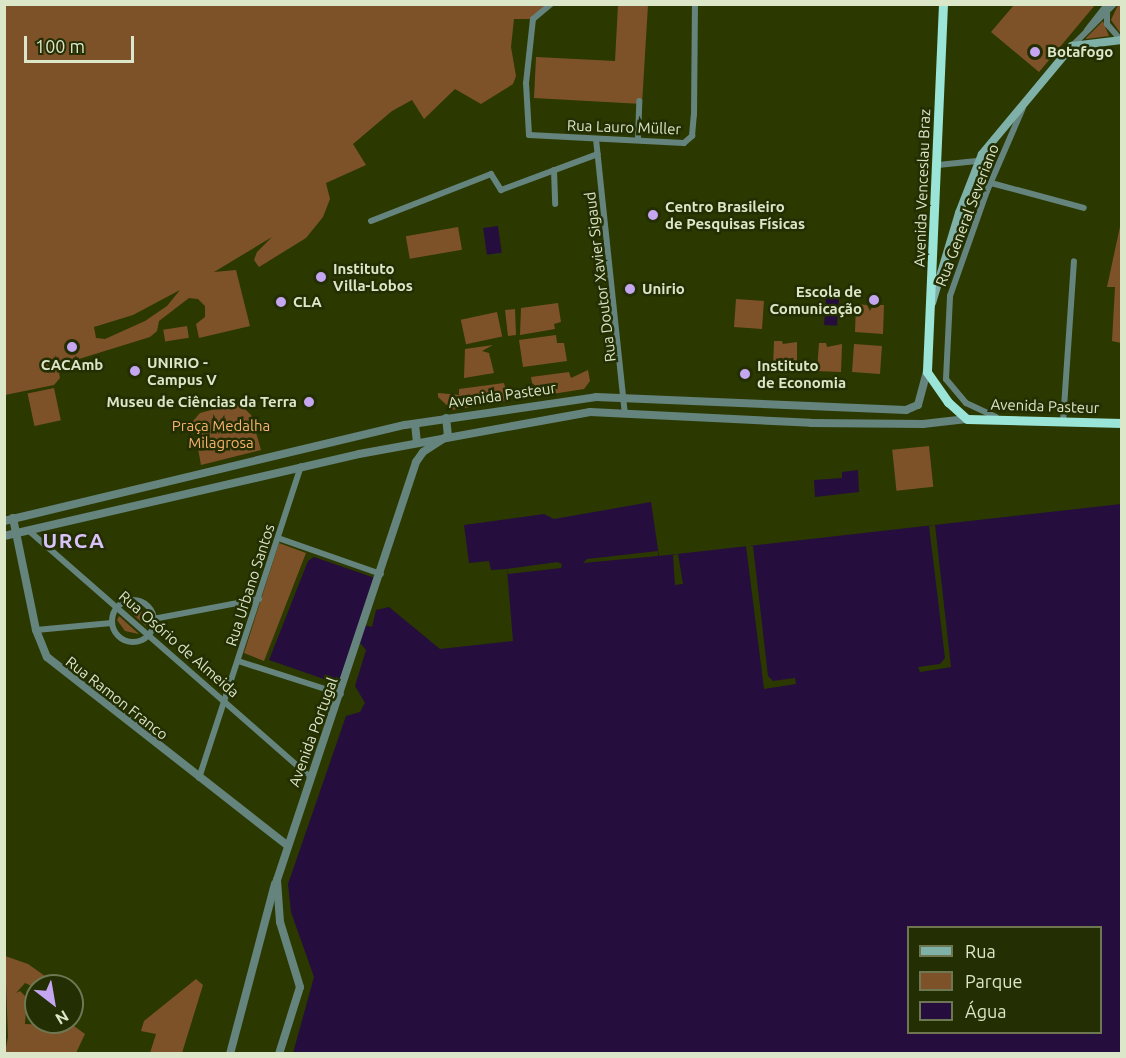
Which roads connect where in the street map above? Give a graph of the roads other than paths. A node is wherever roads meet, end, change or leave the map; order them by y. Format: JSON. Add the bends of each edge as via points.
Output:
{"nodes":[{"id":1,"x":551,"y":4,"type":"edge"},
{"id":2,"x":695,"y":4,"type":"edge"},
{"id":3,"x":943,"y":4,"type":"edge"},
{"id":4,"x":1107,"y":4,"type":"edge"},
{"id":5,"x":1114,"y":4,"type":"edge"},
{"id":6,"x":1107,"y":13,"type":"junction"},
{"id":7,"x":1086,"y":32,"type":"junction"},
{"id":8,"x":1121,"y":40,"type":"edge"},
{"id":9,"x":1072,"y":46,"type":"junction"},
{"id":10,"x":1027,"y":100,"type":"junction"},
{"id":11,"x":639,"y":101,"type":"dead end"},
{"id":12,"x":596,"y":139,"type":"junction"},
{"id":13,"x":638,"y":139,"type":"junction"},
{"id":14,"x":598,"y":154,"type":"junction"},
{"id":15,"x":977,"y":161,"type":"junction"},
{"id":16,"x":938,"y":165,"type":"junction"},
{"id":17,"x":554,"y":170,"type":"junction"},
{"id":18,"x":991,"y":183,"type":"junction"},
{"id":19,"x":555,"y":204,"type":"dead end"},
{"id":20,"x":1084,"y":208,"type":"dead end"},
{"id":21,"x":371,"y":221,"type":"dead end"},
{"id":22,"x":1074,"y":261,"type":"dead end"},
{"id":23,"x":932,"y":303,"type":"junction"},
{"id":24,"x":927,"y":372,"type":"junction"},
{"id":25,"x":625,"y":396,"type":"junction"},
{"id":26,"x":811,"y":405,"type":"junction"},
{"id":27,"x":625,"y":413,"type":"junction"},
{"id":28,"x":446,"y":418,"type":"junction"},
{"id":29,"x":968,"y":418,"type":"junction"},
{"id":30,"x":1003,"y":420,"type":"junction"},
{"id":31,"x":1063,"y":422,"type":"junction"},
{"id":32,"x":811,"y":423,"type":"junction"},
{"id":33,"x":1122,"y":423,"type":"edge"},
{"id":34,"x":415,"y":424,"type":"junction"},
{"id":35,"x":448,"y":436,"type":"junction"},
{"id":36,"x":417,"y":442,"type":"junction"},
{"id":37,"x":300,"y":466,"type":"junction"},
{"id":38,"x":105,"y":496,"type":"junction"},
{"id":39,"x":109,"y":511,"type":"junction"},
{"id":40,"x":9,"y":519,"type":"edge"},
{"id":41,"x":28,"y":530,"type":"junction"},
{"id":42,"x":16,"y":533,"type":"junction"},
{"id":43,"x":4,"y":536,"type":"edge"},
{"id":44,"x":278,"y":538,"type":"junction"},
{"id":45,"x":380,"y":577,"type":"junction"},
{"id":46,"x":258,"y":599,"type":"junction"},
{"id":47,"x":117,"y":607,"type":"junction"},
{"id":48,"x":153,"y":619,"type":"junction"},
{"id":49,"x":112,"y":623,"type":"junction"},
{"id":50,"x":36,"y":630,"type":"junction"},
{"id":51,"x":148,"y":634,"type":"junction"},
{"id":52,"x":238,"y":662,"type":"junction"},
{"id":53,"x":342,"y":692,"type":"junction"},
{"id":54,"x":226,"y":700,"type":"junction"},
{"id":55,"x":311,"y":778,"type":"junction"},
{"id":56,"x":199,"y":779,"type":"junction"},
{"id":57,"x":286,"y":845,"type":"junction"},
{"id":58,"x":277,"y":880,"type":"junction"},
{"id":59,"x":264,"y":918,"type":"junction"},
{"id":60,"x":280,"y":922,"type":"junction"},
{"id":61,"x":230,"y":1053,"type":"edge"},
{"id":62,"x":279,"y":1053,"type":"edge"}],
"edges":[{"from":1,"to":12,"type":"street","name":"Rua Lauro Müller","via":[[533,19],[526,83],[529,135]]},
{"from":2,"to":13,"type":"street","name":"Rua Lauro Müller","via":[[692,136],[684,143]]},
{"from":3,"to":16,"type":"highway","name":"Avenida Venceslau Braz"},
{"from":4,"to":7,"type":"street","name":"Rua General Severiano"},
{"from":5,"to":6,"type":"street","name":"Rua General Severiano"},
{"from":6,"to":7,"type":"street","name":"Rua General Severiano"},
{"from":6,"to":8,"type":"street","via":[[1107,24]]},
{"from":7,"to":9,"type":"street","name":"Rua General Severiano"},
{"from":8,"to":9,"type":"main road"},
{"from":9,"to":10,"type":"main road","name":"Rua General Severiano"},
{"from":10,"to":15,"type":"main road","name":"Rua General Severiano"},
{"from":10,"to":18,"type":"street","name":"Rua General Severiano"},
{"from":11,"to":13,"type":"street"},
{"from":12,"to":13,"type":"street","name":"Rua Lauro Müller"},
{"from":12,"to":14,"type":"street","name":"Rua Doutor Xavier Sigaud"},
{"from":14,"to":17,"type":"street"},
{"from":14,"to":25,"type":"street","name":"Rua Doutor Xavier Sigaud"},
{"from":15,"to":16,"type":"street"},
{"from":15,"to":23,"type":"main road"},
{"from":16,"to":23,"type":"highway","name":"Avenida Venceslau Braz"},
{"from":17,"to":19,"type":"street"},
{"from":17,"to":21,"type":"street","via":[[501,190],[493,175]]},
{"from":18,"to":20,"type":"street"},
{"from":18,"to":30,"type":"street","name":"Rua General Severiano","via":[[953,280],[946,371],[956,395]]},
{"from":22,"to":31,"type":"street"},
{"from":23,"to":24,"type":"highway","name":"Avenida Venceslau Braz"},
{"from":24,"to":26,"type":"street","name":"Avenida Pasteur","via":[[918,405],[906,410]]},
{"from":24,"to":29,"type":"highway","via":[[948,402]]},
{"from":25,"to":26,"type":"street","name":"Avenida Pasteur"},
{"from":25,"to":27,"type":"street","name":"Rua Doutor Xavier Sigaud"},
{"from":25,"to":28,"type":"street","name":"Avenida Pasteur"},
{"from":26,"to":32,"type":"street"},
{"from":27,"to":32,"type":"street","name":"Avenida Pasteur"},
{"from":27,"to":35,"type":"street","name":"Avenida Pasteur","via":[[590,412]]},
{"from":28,"to":34,"type":"street","name":"Avenida Pasteur"},
{"from":28,"to":35,"type":"street"},
{"from":29,"to":30,"type":"highway","name":"Avenida Pasteur"},
{"from":29,"to":32,"type":"street","name":"Avenida Pasteur","via":[[923,423]]},
{"from":30,"to":31,"type":"highway","name":"Avenida Pasteur"},
{"from":31,"to":33,"type":"highway","name":"Avenida Pasteur"},
{"from":34,"to":36,"type":"street"},
{"from":34,"to":38,"type":"street","name":"Avenida Pasteur"},
{"from":35,"to":36,"type":"street","name":"Avenida Pasteur"},
{"from":35,"to":45,"type":"street","name":"Avenida Portugal","via":[[423,452],[416,462]]},
{"from":36,"to":37,"type":"street","name":"Avenida Pasteur"},
{"from":37,"to":39,"type":"street","name":"Avenida Pasteur"},
{"from":37,"to":44,"type":"street","name":"Rua Urbano Santos"},
{"from":38,"to":39,"type":"street"},
{"from":38,"to":40,"type":"street","name":"Avenida Pasteur"},
{"from":39,"to":41,"type":"street","name":"Avenida Pasteur"},
{"from":40,"to":42,"type":"street","name":"Rua Ramon Franco"},
{"from":41,"to":42,"type":"street","name":"Avenida Pasteur"},
{"from":41,"to":47,"type":"street","name":"Rua Osório de Almeida"},
{"from":42,"to":43,"type":"street","name":"Avenida Pasteur"},
{"from":42,"to":50,"type":"street","name":"Rua Ramon Franco"},
{"from":44,"to":45,"type":"street"},
{"from":44,"to":46,"type":"street","name":"Rua Urbano Santos"},
{"from":45,"to":53,"type":"street","name":"Avenida Portugal"},
{"from":46,"to":48,"type":"street"},
{"from":46,"to":52,"type":"street","name":"Rua Urbano Santos"},
{"from":47,"to":48,"type":"street","via":[[136,600],[148,607]]},
{"from":47,"to":49,"type":"street"},
{"from":47,"to":51,"type":"street","name":"Rua Osório de Almeida"},
{"from":48,"to":51,"type":"street"},
{"from":49,"to":50,"type":"street"},
{"from":49,"to":51,"type":"street","via":[[117,634],[127,640],[138,641]]},
{"from":50,"to":56,"type":"street","name":"Rua Ramon Franco","via":[[54,666]]},
{"from":51,"to":54,"type":"street","name":"Rua Osório de Almeida"},
{"from":52,"to":53,"type":"street"},
{"from":52,"to":54,"type":"street","name":"Rua Urbano Santos"},
{"from":53,"to":55,"type":"street","name":"Avenida Portugal"},
{"from":54,"to":55,"type":"street","name":"Rua Osório de Almeida"},
{"from":54,"to":56,"type":"street","name":"Rua Urbano Santos"},
{"from":55,"to":57,"type":"street","name":"Avenida Portugal"},
{"from":56,"to":57,"type":"street","name":"Rua Ramon Franco"},
{"from":57,"to":58,"type":"street","name":"Avenida Portugal"},
{"from":58,"to":59,"type":"street"},
{"from":58,"to":60,"type":"street","name":"Avenida Portugal"},
{"from":59,"to":60,"type":"street"},
{"from":59,"to":61,"type":"street"},
{"from":60,"to":62,"type":"street","name":"Avenida Portugal","via":[[300,987]]}]}
